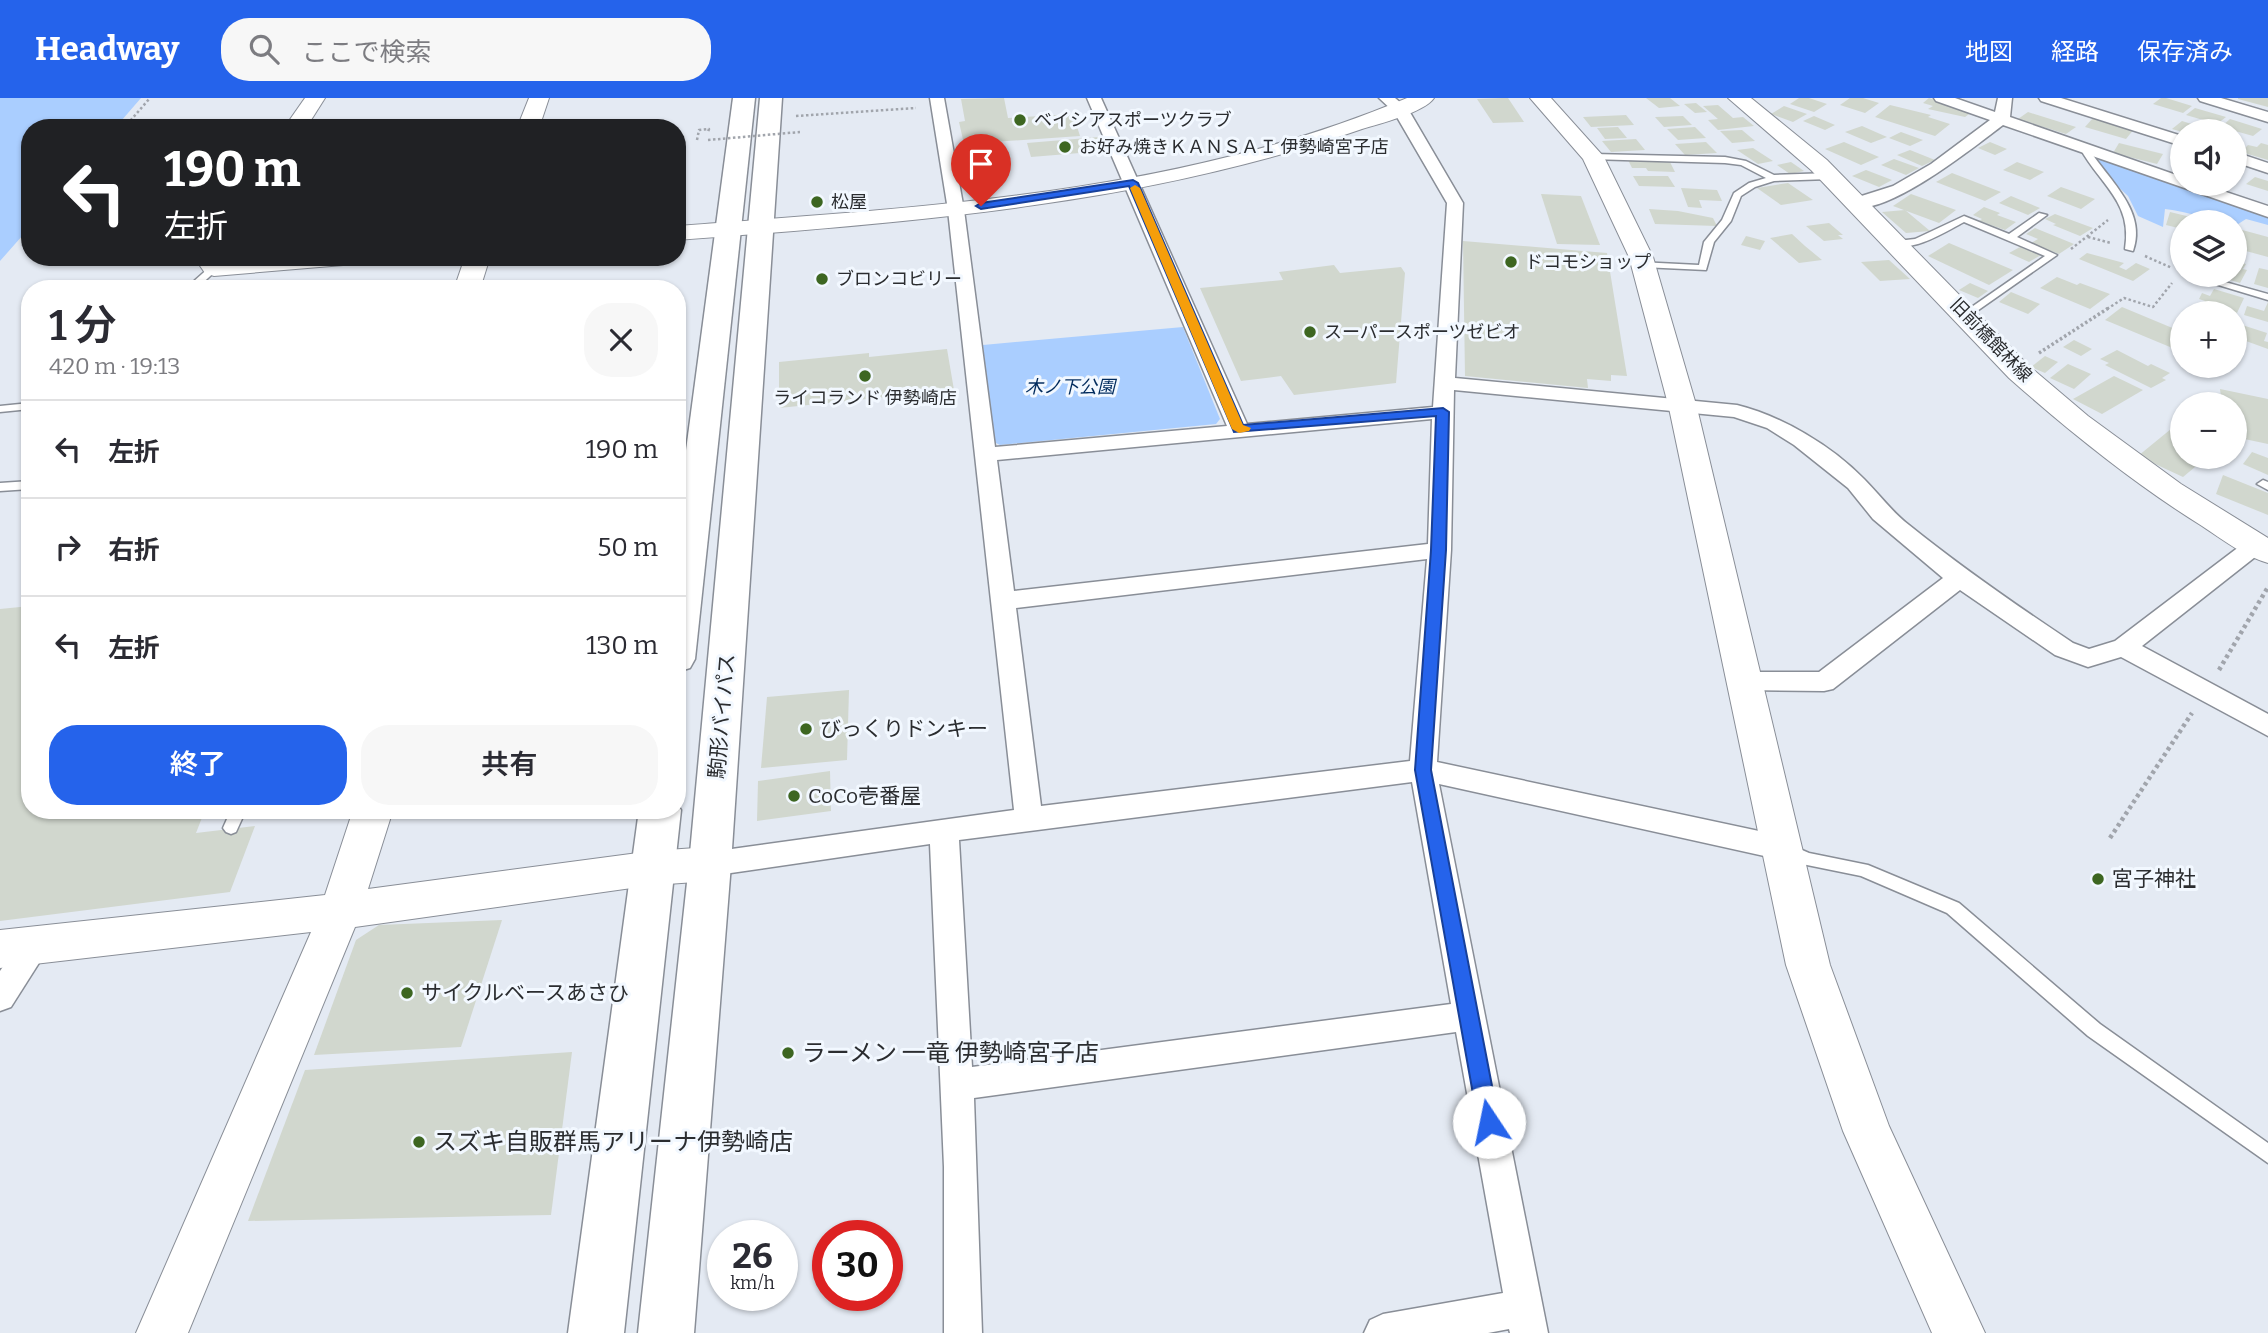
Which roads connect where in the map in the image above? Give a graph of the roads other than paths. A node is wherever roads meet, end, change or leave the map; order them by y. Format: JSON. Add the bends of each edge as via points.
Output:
{"nodes":[{"id":1,"x":315,"y":98,"type":"edge"},
{"id":2,"x":539,"y":98,"type":"edge"},
{"id":3,"x":744,"y":98,"type":"edge"},
{"id":4,"x":1094,"y":98,"type":"edge"},
{"id":5,"x":1424,"y":98,"type":"edge"},
{"id":6,"x":1540,"y":98,"type":"edge"},
{"id":7,"x":1738,"y":98,"type":"edge"},
{"id":8,"x":1941,"y":98,"type":"edge"},
{"id":9,"x":2005,"y":98,"type":"edge"},
{"id":10,"x":2046,"y":98,"type":"edge"},
{"id":11,"x":2205,"y":98,"type":"edge"},
{"id":12,"x":938,"y":102,"type":"edge"},
{"id":13,"x":1393,"y":104,"type":"edge"},
{"id":14,"x":785,"y":107,"type":"edge"},
{"id":15,"x":2268,"y":117,"type":"edge"},
{"id":16,"x":2002,"y":118,"type":"junction"},
{"id":17,"x":301,"y":119,"type":"edge"},
{"id":18,"x":531,"y":119,"type":"edge"},
{"id":19,"x":2170,"y":137,"type":"edge"},
{"id":20,"x":2084,"y":148,"type":"junction"},
{"id":21,"x":1593,"y":157,"type":"junction"},
{"id":22,"x":2247,"y":161,"type":"edge"},
{"id":23,"x":2268,"y":168,"type":"edge"},
{"id":24,"x":1830,"y":176,"type":"junction"},
{"id":25,"x":1773,"y":178,"type":"junction"},
{"id":26,"x":2170,"y":178,"type":"edge"},
{"id":27,"x":1133,"y":183,"type":"junction"},
{"id":28,"x":2222,"y":196,"type":"edge"},
{"id":29,"x":1858,"y":203,"type":"junction"},
{"id":30,"x":956,"y":210,"type":"junction"},
{"id":31,"x":2268,"y":212,"type":"edge"},
{"id":32,"x":2042,"y":215,"type":"dead end"},
{"id":33,"x":745,"y":227,"type":"junction"},
{"id":34,"x":686,"y":232,"type":"edge"},
{"id":35,"x":2010,"y":238,"type":"junction"},
{"id":36,"x":1897,"y":244,"type":"junction"},
{"id":37,"x":2130,"y":249,"type":"road end"},
{"id":38,"x":1642,"y":264,"type":"junction"},
{"id":39,"x":210,"y":266,"type":"edge"},
{"id":40,"x":198,"y":280,"type":"edge"},
{"id":41,"x":2233,"y":287,"type":"edge"},
{"id":42,"x":2268,"y":297,"type":"edge"},
{"id":43,"x":1967,"y":315,"type":"junction"},
{"id":44,"x":1445,"y":383,"type":"junction"},
{"id":45,"x":21,"y":407,"type":"edge"},
{"id":46,"x":1683,"y":408,"type":"junction"},
{"id":47,"x":0,"y":409,"type":"edge"},
{"id":48,"x":1443,"y":412,"type":"junction"},
{"id":49,"x":1239,"y":429,"type":"junction"},
{"id":50,"x":984,"y":455,"type":"junction"},
{"id":51,"x":21,"y":486,"type":"edge"},
{"id":52,"x":0,"y":488,"type":"edge"},
{"id":53,"x":2262,"y":548,"type":"edge"},
{"id":54,"x":1438,"y":550,"type":"junction"},
{"id":55,"x":1959,"y":578,"type":"junction"},
{"id":56,"x":1002,"y":601,"type":"junction"},
{"id":57,"x":686,"y":602,"type":"edge"},
{"id":58,"x":2124,"y":647,"type":"junction"},
{"id":59,"x":1743,"y":681,"type":"junction"},
{"id":60,"x":2268,"y":726,"type":"edge"},
{"id":61,"x":1423,"y":770,"type":"junction"},
{"id":62,"x":235,"y":819,"type":"edge"},
{"id":63,"x":370,"y":819,"type":"edge"},
{"id":64,"x":659,"y":819,"type":"edge"},
{"id":65,"x":1029,"y":821,"type":"junction"},
{"id":66,"x":231,"y":828,"type":"dead end"},
{"id":67,"x":944,"y":830,"type":"junction"},
{"id":68,"x":1782,"y":848,"type":"junction"},
{"id":69,"x":710,"y":863,"type":"junction"},
{"id":70,"x":653,"y":868,"type":"junction"},
{"id":71,"x":341,"y":911,"type":"junction"},
{"id":72,"x":18,"y":947,"type":"edge"},
{"id":73,"x":0,"y":996,"type":"edge"},
{"id":74,"x":1468,"y":1016,"type":"junction"},
{"id":75,"x":956,"y":1085,"type":"junction"},
{"id":76,"x":2268,"y":1154,"type":"edge"},
{"id":77,"x":1526,"y":1321,"type":"edge"},
{"id":78,"x":162,"y":1333,"type":"edge"},
{"id":79,"x":596,"y":1333,"type":"edge"},
{"id":80,"x":666,"y":1333,"type":"edge"},
{"id":81,"x":963,"y":1333,"type":"edge"},
{"id":82,"x":1382,"y":1333,"type":"edge"},
{"id":83,"x":1959,"y":1333,"type":"edge"}],
"edges":[{"from":1,"to":17,"type":"street"},
{"from":2,"to":18,"type":"street"},
{"from":3,"to":33,"type":"main road","name":"駒形バイパス"},
{"from":4,"to":27,"type":"street"},
{"from":5,"to":13,"type":"street"},
{"from":6,"to":21,"type":"street"},
{"from":7,"to":24,"type":"street","name":"旧前橋館林線"},
{"from":8,"to":16,"type":"street"},
{"from":9,"to":16,"type":"street"},
{"from":10,"to":19,"type":"street"},
{"from":11,"to":15,"type":"street"},
{"from":12,"to":30,"type":"street"},
{"from":13,"to":27,"type":"street","via":[[1285,148]]},
{"from":13,"to":44,"type":"street","via":[[1455,203]]},
{"from":14,"to":33,"type":"main road","name":"駒形バイパス"},
{"from":16,"to":20,"type":"street"},
{"from":16,"to":29,"type":"street","via":[[1937,167],[1899,189]]},
{"from":20,"to":26,"type":"street"},
{"from":20,"to":37,"type":"lane","via":[[2123,202],[2135,233]]},
{"from":21,"to":25,"type":"lane","via":[[1725,160],[1743,163]]},
{"from":21,"to":38,"type":"street"},
{"from":22,"to":23,"type":"street"},
{"from":24,"to":25,"type":"lane"},
{"from":24,"to":29,"type":"street","name":"旧前橋館林線"},
{"from":25,"to":38,"type":"lane","via":[[1737,195],[1726,221],[1709,242],[1703,268]]},
{"from":27,"to":30,"type":"street"},
{"from":27,"to":49,"type":"street"},
{"from":28,"to":31,"type":"street"},
{"from":29,"to":36,"type":"street","name":"旧前橋館林線"},
{"from":30,"to":33,"type":"street"},
{"from":30,"to":50,"type":"street"},
{"from":32,"to":35,"type":"lane"},
{"from":33,"to":34,"type":"street"},
{"from":33,"to":57,"type":"main road","name":"駒形バイパス"},
{"from":33,"to":69,"type":"main road","name":"駒形バイパス"},
{"from":35,"to":36,"type":"lane","via":[[1964,219],[1917,242]]},
{"from":35,"to":43,"type":"lane","via":[[2052,255]]},
{"from":36,"to":43,"type":"street","name":"旧前橋館林線"},
{"from":38,"to":46,"type":"street"},
{"from":39,"to":40,"type":"lane"},
{"from":41,"to":42,"type":"lane"},
{"from":43,"to":53,"type":"street","name":"旧前橋館林線","via":[[2016,368],[2111,450]]},
{"from":44,"to":46,"type":"street"},
{"from":44,"to":48,"type":"street"},
{"from":45,"to":47,"type":"lane"},
{"from":46,"to":55,"type":"street","via":[[1737,411],[1783,429],[1856,483],[1881,514]]},
{"from":46,"to":59,"type":"street"},
{"from":48,"to":49,"type":"street"},
{"from":48,"to":54,"type":"street"},
{"from":49,"to":50,"type":"street"},
{"from":50,"to":56,"type":"street"},
{"from":51,"to":52,"type":"lane"},
{"from":53,"to":58,"type":"street"},
{"from":54,"to":56,"type":"street"},
{"from":54,"to":61,"type":"street"},
{"from":55,"to":58,"type":"street","via":[[2064,649],[2088,658]]},
{"from":55,"to":59,"type":"street","via":[[1824,682]]},
{"from":56,"to":65,"type":"street"},
{"from":58,"to":60,"type":"street"},
{"from":59,"to":68,"type":"street"},
{"from":61,"to":65,"type":"street"},
{"from":61,"to":68,"type":"street"},
{"from":61,"to":74,"type":"street"},
{"from":62,"to":66,"type":"lane"},
{"from":63,"to":71,"type":"street"},
{"from":64,"to":70,"type":"main road"},
{"from":65,"to":67,"type":"street"},
{"from":67,"to":69,"type":"street"},
{"from":67,"to":75,"type":"street"},
{"from":68,"to":76,"type":"lane","via":[[1807,859],[1863,870],[1953,908],[2094,1030]]},
{"from":68,"to":83,"type":"street","via":[[1808,965],[1838,1055],[1894,1193]]},
{"from":69,"to":70,"type":"street"},
{"from":69,"to":80,"type":"main road","name":"駒形バイパス"},
{"from":70,"to":71,"type":"street"},
{"from":70,"to":79,"type":"main road"},
{"from":71,"to":72,"type":"street"},
{"from":71,"to":78,"type":"street"},
{"from":72,"to":73,"type":"street"},
{"from":74,"to":75,"type":"street"},
{"from":74,"to":77,"type":"street"},
{"from":75,"to":81,"type":"street"},
{"from":77,"to":82,"type":"street"}]}
